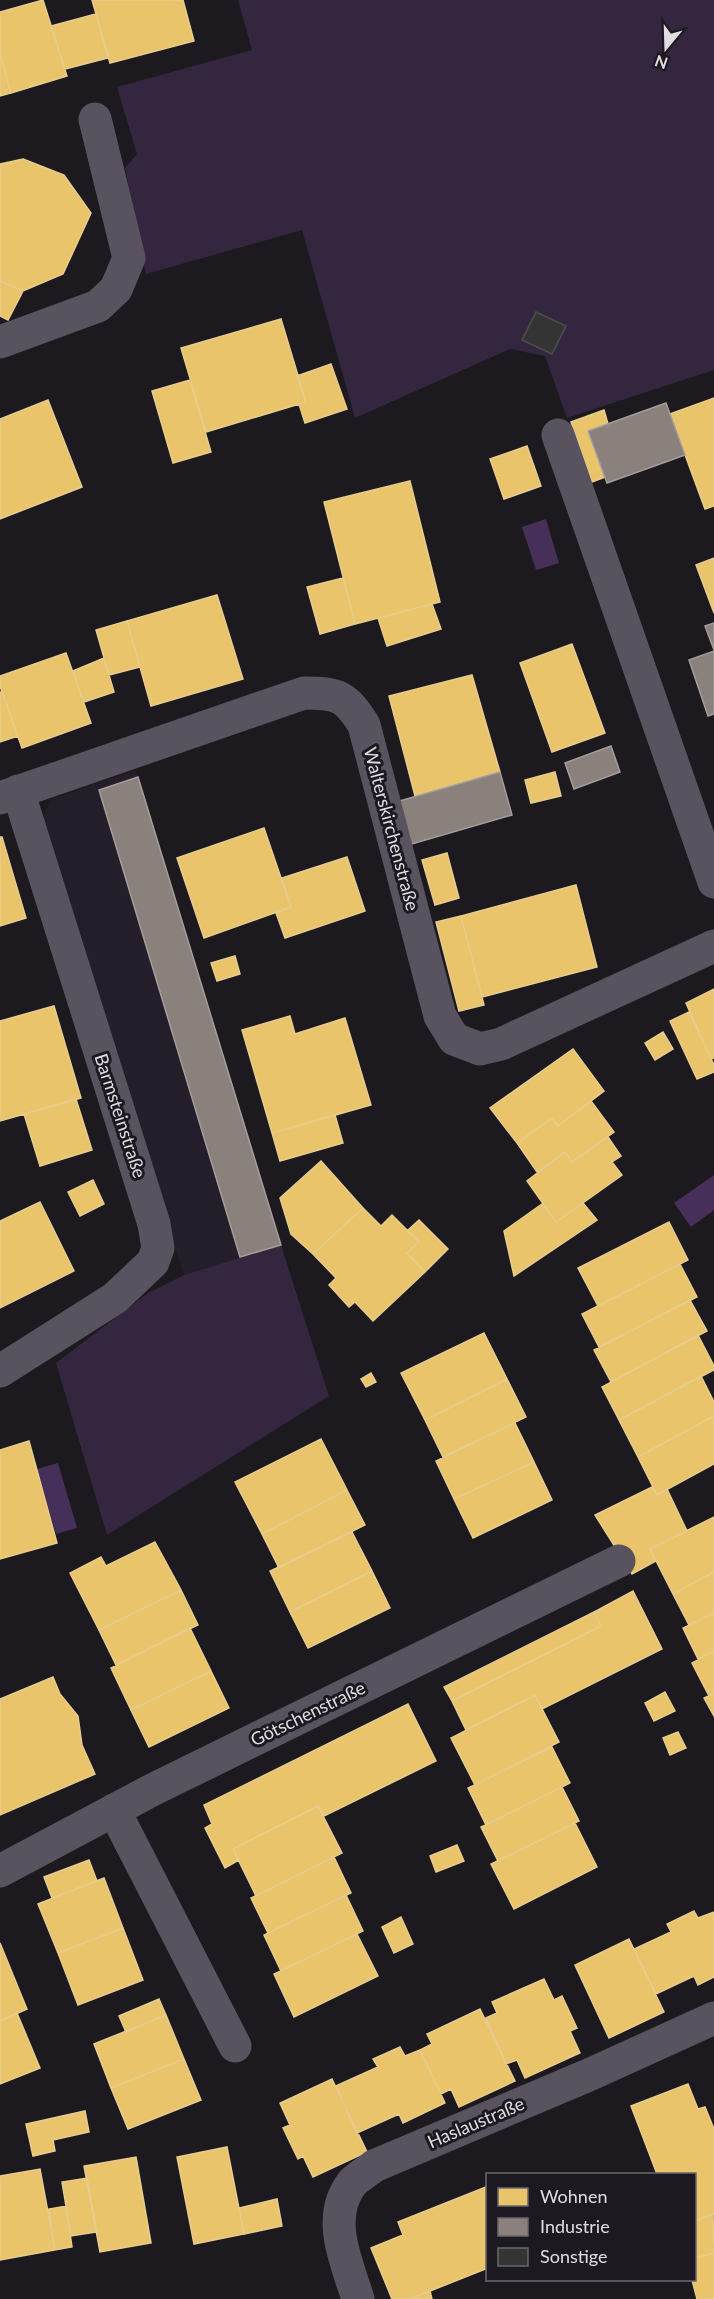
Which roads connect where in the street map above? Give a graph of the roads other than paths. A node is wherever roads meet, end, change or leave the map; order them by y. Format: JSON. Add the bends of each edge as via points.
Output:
{"nodes":[{"id":1,"x":95,"y":119,"type":"dead end"},
{"id":2,"x":0,"y":342,"type":"edge"},
{"id":3,"x":558,"y":435,"type":"dead end"},
{"id":4,"x":9,"y":795,"type":"edge"},
{"id":5,"x":714,"y":882,"type":"edge"},
{"id":6,"x":714,"y":946,"type":"edge"},
{"id":7,"x":0,"y":1371,"type":"edge"},
{"id":8,"x":619,"y":1561,"type":"dead end"},
{"id":9,"x":114,"y":1810,"type":"junction"},
{"id":10,"x":0,"y":1871,"type":"edge"},
{"id":11,"x":714,"y":2018,"type":"edge"},
{"id":12,"x":235,"y":2046,"type":"dead end"},
{"id":13,"x":358,"y":2299,"type":"edge"}],
"edges":[{"from":1,"to":2,"type":"street","via":[[129,258],[116,289],[98,306]]},
{"from":3,"to":5,"type":"street"},
{"from":4,"to":6,"type":"street","name":"Walterskirchenstraße","via":[[304,693],[329,693],[352,705],[364,725],[440,1016],[454,1038],[480,1049],[501,1044]]},
{"from":4,"to":7,"type":"street","name":"Barmsteinstraße","via":[[154,1224],[158,1248],[153,1262],[115,1298]]},
{"from":8,"to":9,"type":"street","name":"Götschenstraße"},
{"from":9,"to":10,"type":"street","name":"Götschenstraße"},
{"from":9,"to":12,"type":"street"},
{"from":11,"to":13,"type":"street","name":"Haslaustraße","via":[[374,2166],[352,2183],[340,2207],[338,2231]]}]}
